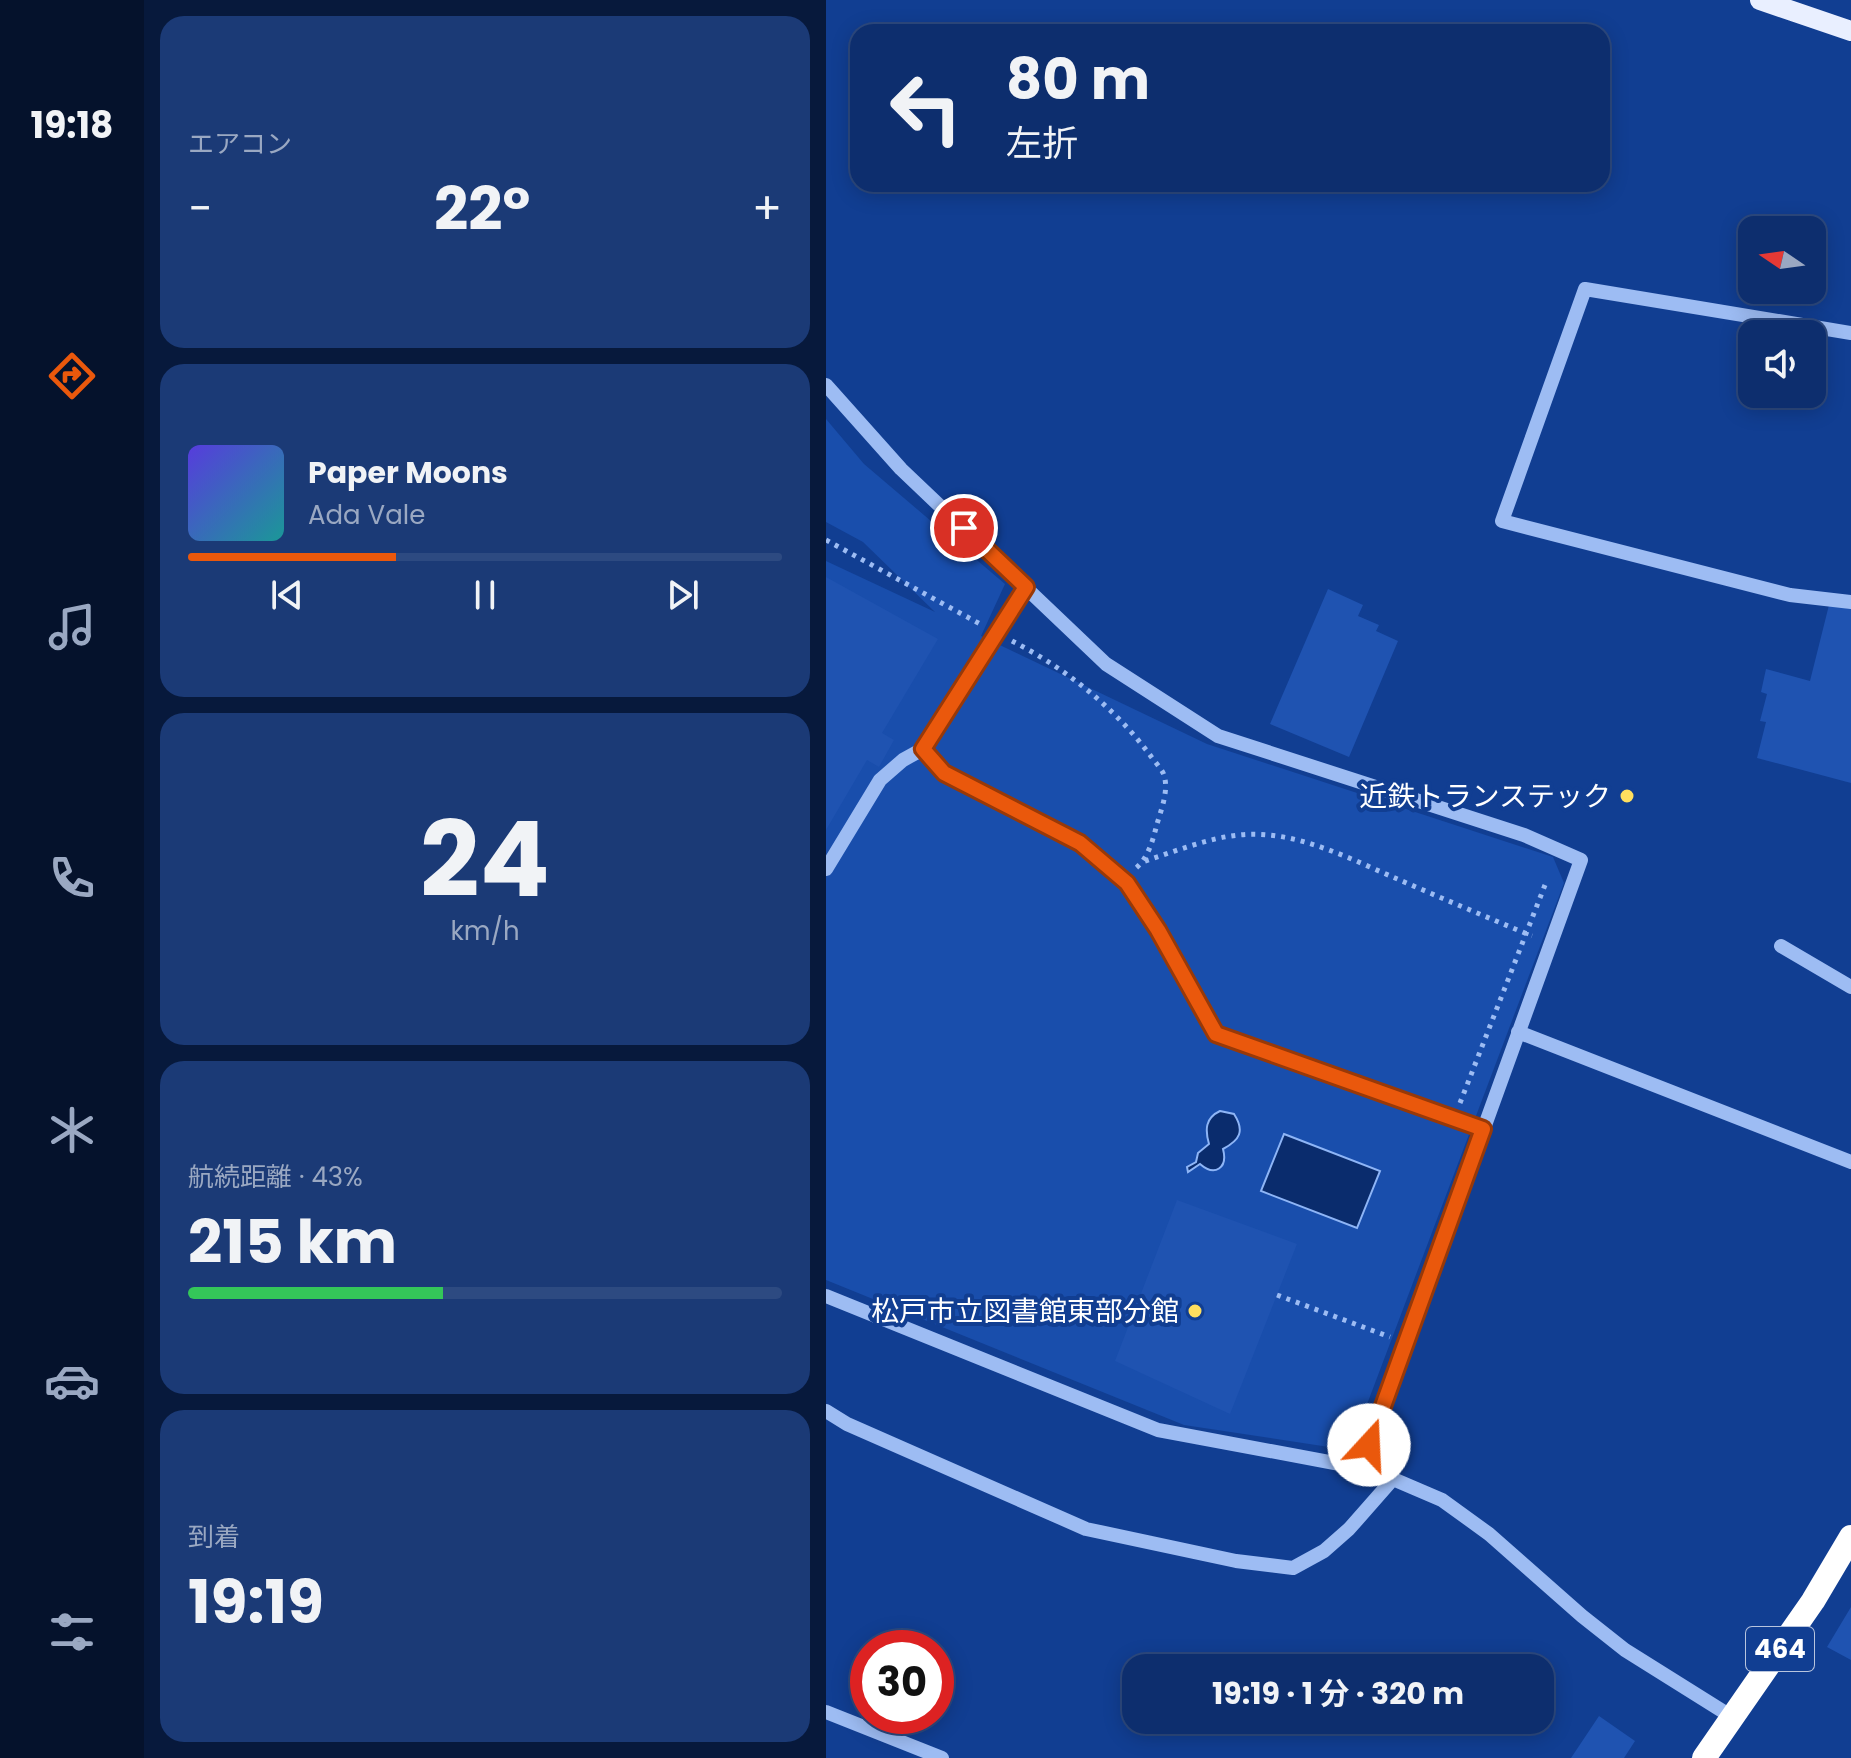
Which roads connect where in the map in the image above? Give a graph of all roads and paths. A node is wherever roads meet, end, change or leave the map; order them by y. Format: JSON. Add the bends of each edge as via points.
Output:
{"nodes":[{"id":1,"x":1760,"y":0,"type":"edge"},
{"id":2,"x":1851,"y":31,"type":"edge"},
{"id":3,"x":1851,"y":333,"type":"edge"},
{"id":4,"x":826,"y":385,"type":"edge"},
{"id":5,"x":826,"y":540,"type":"edge"},
{"id":6,"x":1026,"y":587,"type":"junction"},
{"id":7,"x":1851,"y":602,"type":"edge"},
{"id":8,"x":997,"y":633,"type":"junction"},
{"id":9,"x":923,"y":749,"type":"junction"},
{"id":10,"x":1144,"y":861,"type":"junction"},
{"id":11,"x":826,"y":869,"type":"edge"},
{"id":12,"x":1123,"y":879,"type":"junction"},
{"id":13,"x":1545,"y":885,"type":"dead end"},
{"id":14,"x":1527,"y":934,"type":"junction"},
{"id":15,"x":1551,"y":944,"type":"junction"},
{"id":16,"x":1781,"y":946,"type":"dead end"},
{"id":17,"x":1851,"y":987,"type":"edge"},
{"id":18,"x":1518,"y":1032,"type":"junction"},
{"id":19,"x":1454,"y":1119,"type":"junction"},
{"id":20,"x":1483,"y":1129,"type":"junction"},
{"id":21,"x":1851,"y":1162,"type":"edge"},
{"id":22,"x":1277,"y":1295,"type":"dead end"},
{"id":23,"x":826,"y":1296,"type":"edge"},
{"id":24,"x":1406,"y":1343,"type":"junction"},
{"id":25,"x":826,"y":1411,"type":"edge"},
{"id":26,"x":1361,"y":1468,"type":"junction"},
{"id":27,"x":1393,"y":1479,"type":"junction"},
{"id":28,"x":1851,"y":1537,"type":"edge"},
{"id":29,"x":826,"y":1712,"type":"edge"},
{"id":30,"x":1732,"y":1717,"type":"junction"},
{"id":31,"x":942,"y":1758,"type":"edge"},
{"id":32,"x":1704,"y":1758,"type":"edge"}],
"edges":[{"from":1,"to":2,"type":"main road"},
{"from":3,"to":7,"type":"street","via":[[1585,289],[1502,521],[1790,595]]},
{"from":4,"to":6,"type":"street","via":[[901,469]]},
{"from":5,"to":8,"type":"path"},
{"from":6,"to":8,"type":"street"},
{"from":6,"to":15,"type":"street","via":[[1106,664],[1218,736],[1524,835],[1581,860]]},
{"from":8,"to":9,"type":"street"},
{"from":8,"to":10,"type":"path","via":[[1043,657],[1093,695],[1135,735],[1164,774],[1165,794]]},
{"from":9,"to":11,"type":"street","via":[[880,780]]},
{"from":9,"to":12,"type":"street","via":[[944,773],[1080,843]]},
{"from":10,"to":12,"type":"path"},
{"from":10,"to":14,"type":"path","via":[[1199,843],[1270,835],[1305,842]]},
{"from":12,"to":19,"type":"street","via":[[1216,1034]]},
{"from":13,"to":14,"type":"path"},
{"from":14,"to":15,"type":"path"},
{"from":14,"to":19,"type":"path"},
{"from":15,"to":18,"type":"street"},
{"from":16,"to":17,"type":"street"},
{"from":18,"to":20,"type":"street"},
{"from":18,"to":21,"type":"street"},
{"from":19,"to":20,"type":"street"},
{"from":20,"to":24,"type":"street"},
{"from":22,"to":24,"type":"path"},
{"from":23,"to":26,"type":"street","via":[[1158,1430]]},
{"from":24,"to":26,"type":"street"},
{"from":25,"to":27,"type":"street","via":[[1086,1529],[1293,1568],[1349,1529]]},
{"from":26,"to":27,"type":"street"},
{"from":27,"to":30,"type":"street","via":[[1442,1500],[1625,1650]]},
{"from":28,"to":30,"type":"highway","number":"464"},
{"from":29,"to":31,"type":"street"},
{"from":30,"to":32,"type":"highway","number":"464"}]}
